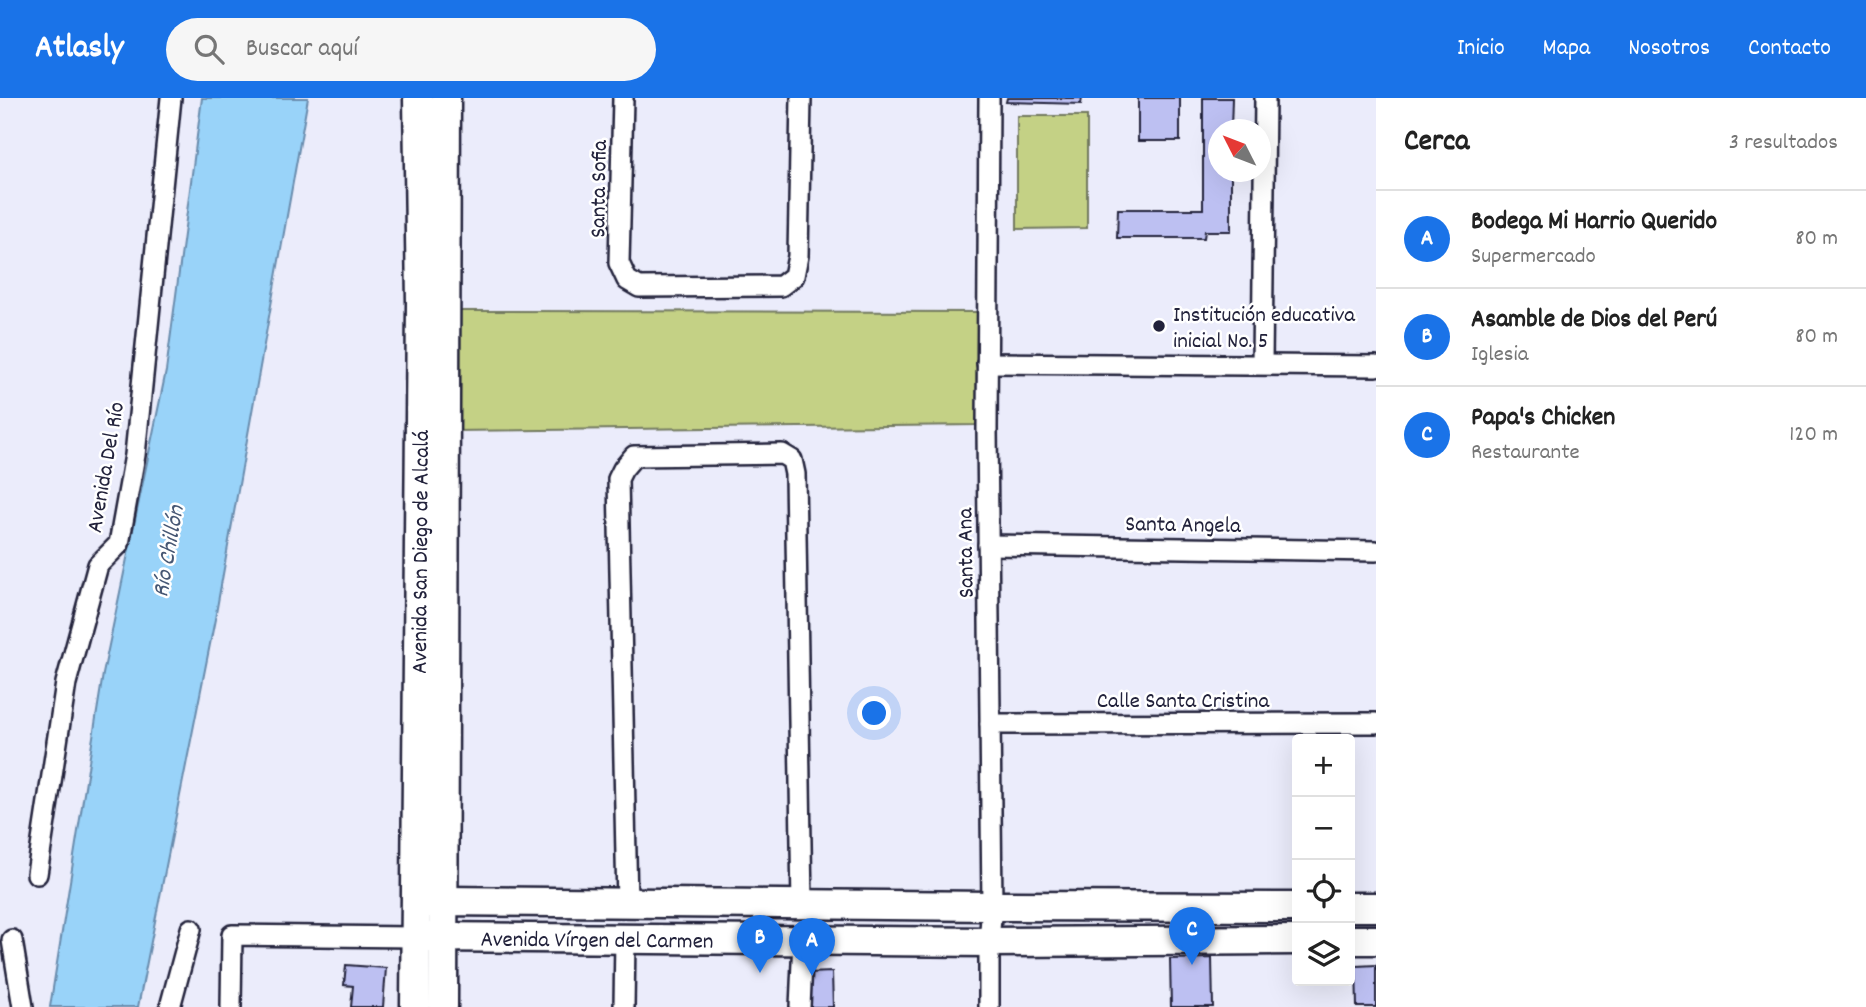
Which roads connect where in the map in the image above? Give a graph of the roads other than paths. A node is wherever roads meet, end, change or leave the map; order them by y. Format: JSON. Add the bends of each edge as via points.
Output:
{"nodes":[{"id":1,"x":171,"y":98,"type":"edge"},
{"id":2,"x":418,"y":98,"type":"edge"},
{"id":3,"x":446,"y":98,"type":"edge"},
{"id":4,"x":623,"y":98,"type":"edge"},
{"id":5,"x":801,"y":98,"type":"edge"},
{"id":6,"x":989,"y":98,"type":"edge"},
{"id":7,"x":1265,"y":98,"type":"edge"},
{"id":8,"x":433,"y":363,"type":"junction"},
{"id":9,"x":987,"y":363,"type":"junction"},
{"id":10,"x":1262,"y":364,"type":"junction"},
{"id":11,"x":1376,"y":366,"type":"edge"},
{"id":12,"x":989,"y":545,"type":"junction"},
{"id":13,"x":1376,"y":551,"type":"edge"},
{"id":14,"x":1376,"y":723,"type":"edge"},
{"id":15,"x":990,"y":724,"type":"junction"},
{"id":16,"x":431,"y":728,"type":"junction"},
{"id":17,"x":37,"y":874,"type":"dead end"},
{"id":18,"x":444,"y":901,"type":"junction"},
{"id":19,"x":415,"y":903,"type":"junction"},
{"id":20,"x":627,"y":903,"type":"junction"},
{"id":21,"x":802,"y":905,"type":"junction"},
{"id":22,"x":992,"y":906,"type":"junction"},
{"id":23,"x":1292,"y":907,"type":"edge"},
{"id":24,"x":1355,"y":907,"type":"edge"},
{"id":25,"x":1376,"y":907,"type":"edge"},
{"id":26,"x":191,"y":929,"type":"dead end"},
{"id":27,"x":415,"y":937,"type":"junction"},
{"id":28,"x":444,"y":937,"type":"junction"},
{"id":29,"x":625,"y":938,"type":"junction"},
{"id":30,"x":12,"y":940,"type":"dead end"},
{"id":31,"x":803,"y":940,"type":"junction"},
{"id":32,"x":1292,"y":940,"type":"edge"},
{"id":33,"x":1355,"y":940,"type":"edge"},
{"id":34,"x":1376,"y":940,"type":"edge"},
{"id":35,"x":989,"y":942,"type":"junction"},
{"id":36,"x":23,"y":1007,"type":"edge"},
{"id":37,"x":170,"y":1007,"type":"edge"},
{"id":38,"x":230,"y":1007,"type":"edge"},
{"id":39,"x":415,"y":1007,"type":"edge"},
{"id":40,"x":443,"y":1007,"type":"edge"},
{"id":41,"x":624,"y":1007,"type":"edge"},
{"id":42,"x":800,"y":1007,"type":"edge"},
{"id":43,"x":989,"y":1007,"type":"edge"}],
"edges":[{"from":1,"to":17,"type":"street","name":"Avenida Del Río","via":[[135,455],[119,544],[98,565],[66,683]]},
{"from":2,"to":8,"type":"main road","name":"Avenida San Diego de Alcalá","via":[[421,303]]},
{"from":3,"to":8,"type":"main road","name":"Avenida San Diego de Alcalá"},
{"from":4,"to":5,"type":"street","name":"Santa Sofia","via":[[620,263],[627,280],[639,287],[782,286],[794,276]]},
{"from":6,"to":9,"type":"street","name":"Santa Ana"},
{"from":7,"to":10,"type":"street"},
{"from":8,"to":16,"type":"main road","name":"Avenida San Diego de Alcalá"},
{"from":9,"to":10,"type":"street"},
{"from":9,"to":12,"type":"street","name":"Santa Ana"},
{"from":10,"to":11,"type":"street"},
{"from":12,"to":13,"type":"street","name":"Santa Angela"},
{"from":12,"to":15,"type":"street","name":"Santa Ana"},
{"from":14,"to":15,"type":"street","name":"Calle Santa Cristina"},
{"from":15,"to":22,"type":"street","name":"Santa Ana"},
{"from":16,"to":18,"type":"main road","name":"Avenida San Diego de Alcalá"},
{"from":16,"to":19,"type":"main road","name":"Avenida San Diego de Alcalá"},
{"from":18,"to":19,"type":"main road","name":"Avenida Vírgen del Carmen"},
{"from":18,"to":20,"type":"main road","name":"Avenida Vírgen del Carmen"},
{"from":18,"to":28,"type":"main road","name":"Avenida San Diego de Alcalá"},
{"from":19,"to":27,"type":"main road","name":"Avenida San Diego de Alcalá"},
{"from":20,"to":21,"type":"main road","name":"Avenida Vírgen del Carmen"},
{"from":20,"to":21,"type":"street","via":[[618,479],[634,456],[782,454],[792,460],[795,474]]},
{"from":21,"to":22,"type":"main road","name":"Avenida Vírgen del Carmen"},
{"from":22,"to":23,"type":"main road","name":"Avenida Vírgen del Carmen"},
{"from":22,"to":35,"type":"street","name":"Santa Ana"},
{"from":24,"to":25,"type":"main road"},
{"from":26,"to":37,"type":"street"},
{"from":27,"to":28,"type":"main road","name":"Avenida Vírgen del Carmen"},
{"from":27,"to":38,"type":"street","name":"Avenida Vírgen del Carmen","via":[[232,935]]},
{"from":27,"to":39,"type":"main road","name":"Avenida San Diego de Alcalá"},
{"from":28,"to":29,"type":"main road","name":"Avenida Vírgen del Carmen"},
{"from":28,"to":40,"type":"main road","name":"Avenida San Diego de Alcalá"},
{"from":29,"to":31,"type":"main road","name":"Avenida Vírgen del Carmen"},
{"from":29,"to":41,"type":"street"},
{"from":30,"to":36,"type":"street"},
{"from":31,"to":35,"type":"main road","name":"Avenida Vírgen del Carmen"},
{"from":31,"to":42,"type":"street"},
{"from":32,"to":35,"type":"main road","name":"Avenida Vírgen del Carmen"},
{"from":33,"to":34,"type":"main road"},
{"from":35,"to":43,"type":"street","name":"Santa Ana"}]}
